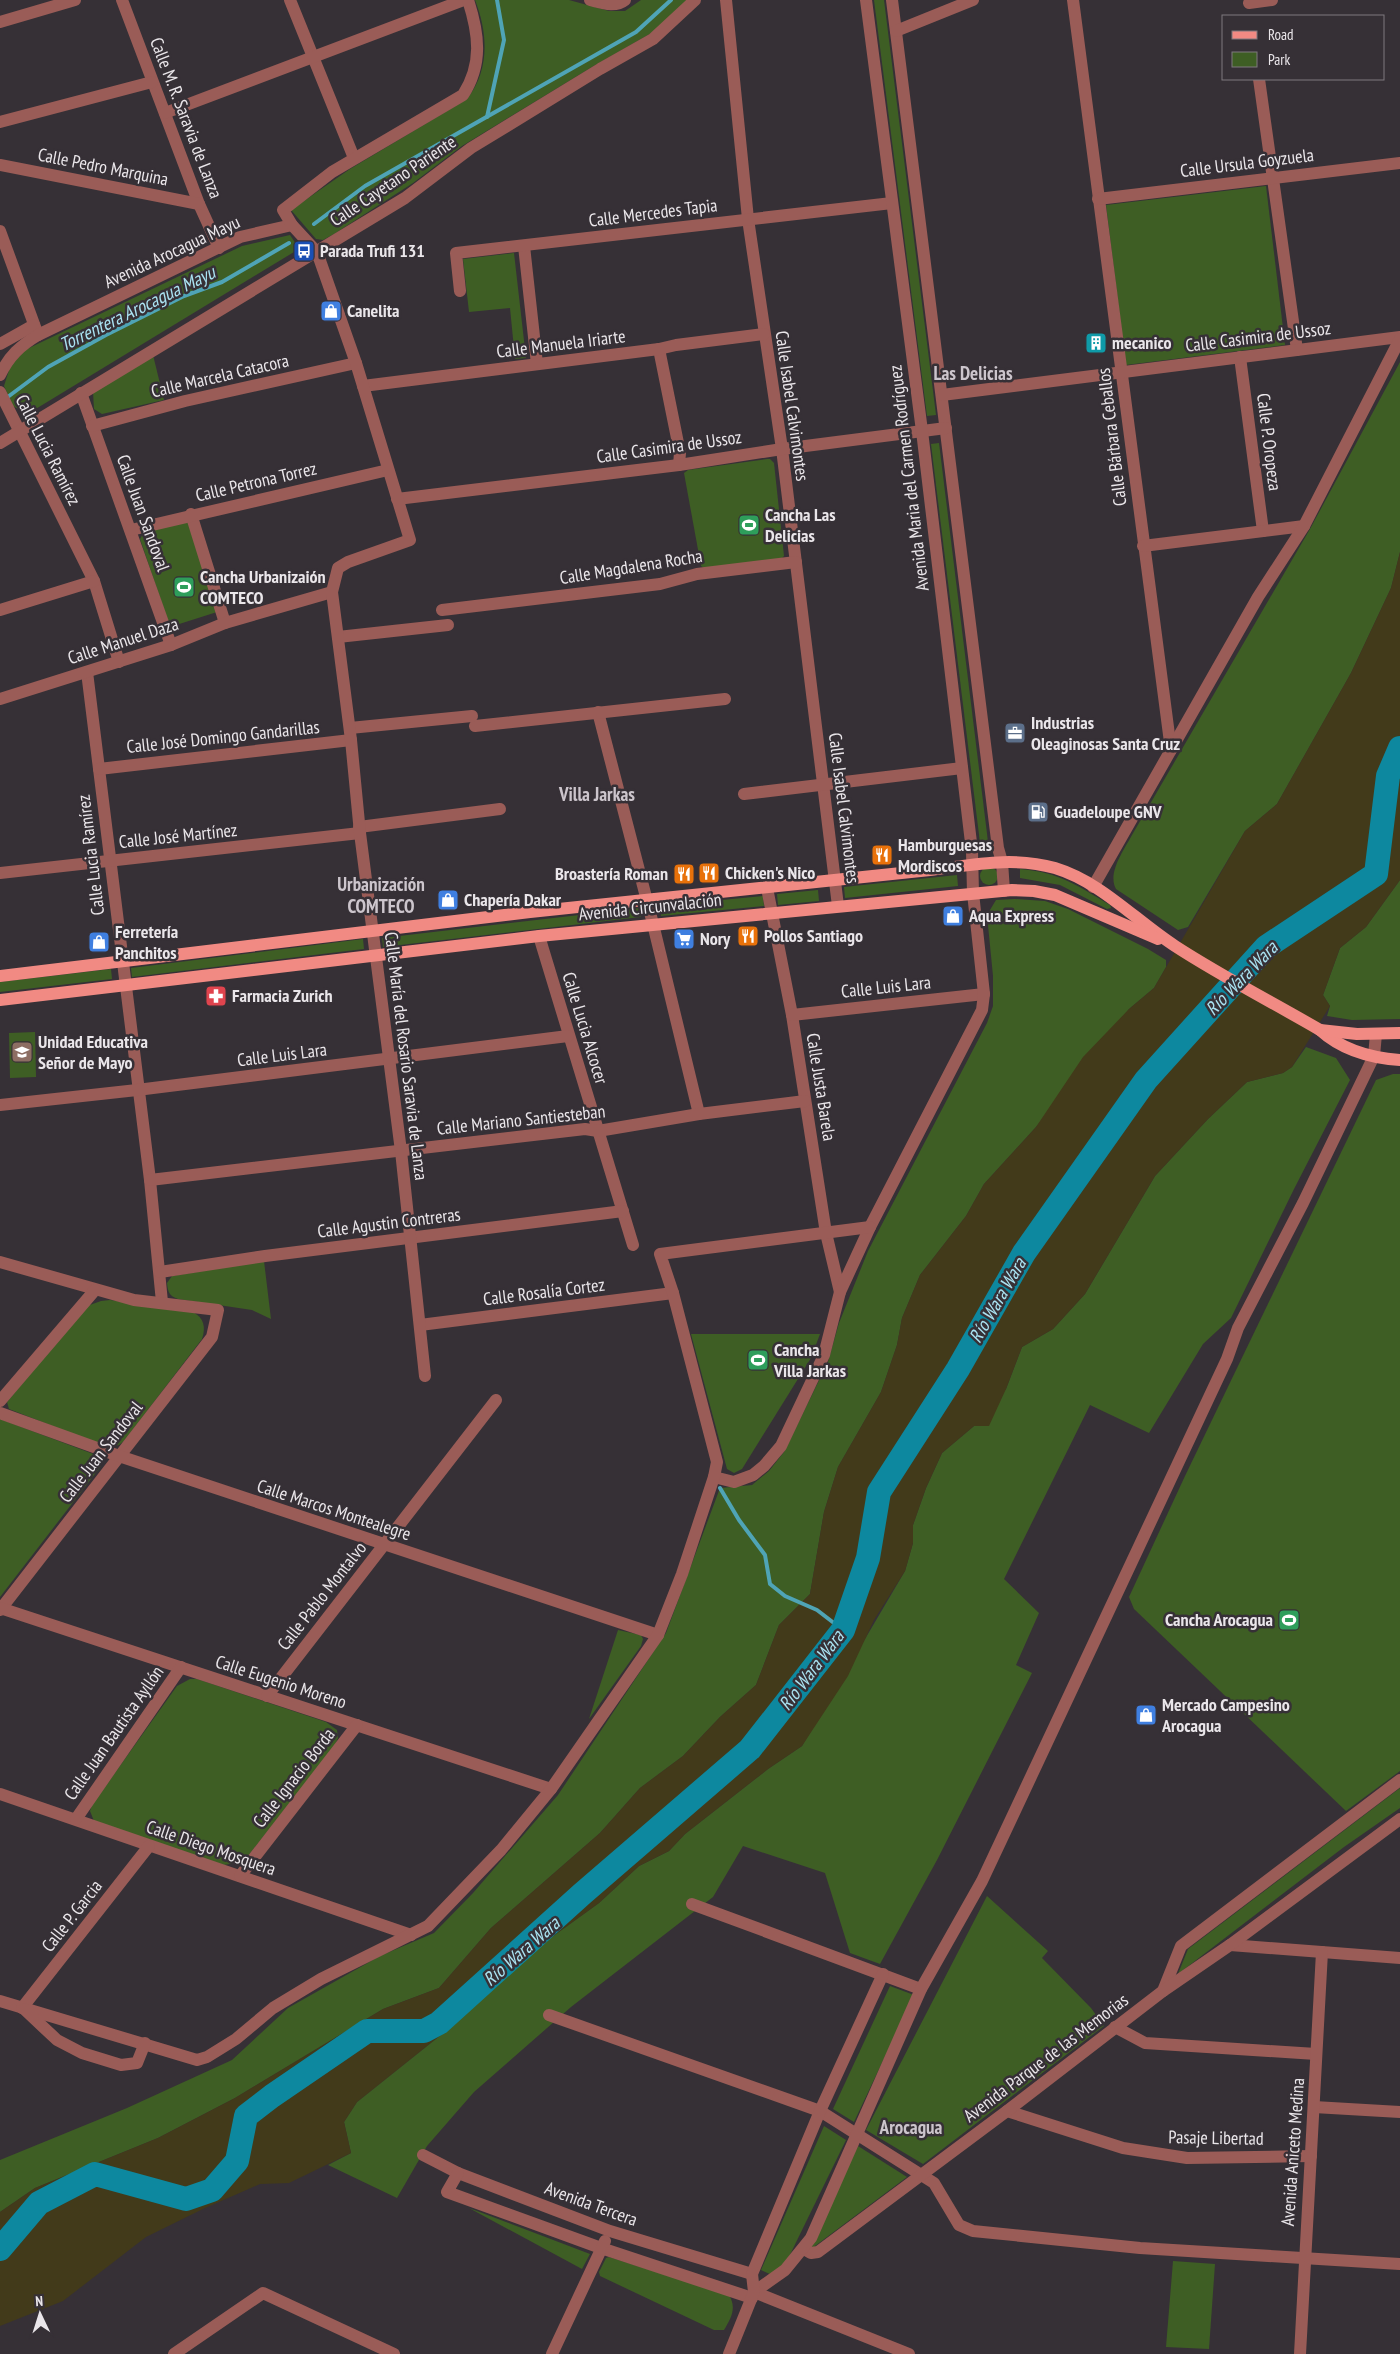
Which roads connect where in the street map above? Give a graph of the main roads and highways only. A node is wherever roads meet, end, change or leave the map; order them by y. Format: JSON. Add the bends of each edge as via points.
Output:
{"nodes":[{"id":1,"x":1174,"y":946,"type":"junction"},
{"id":2,"x":0,"y":976,"type":"edge"},
{"id":3,"x":0,"y":1000,"type":"edge"},
{"id":4,"x":1320,"y":1030,"type":"junction"},
{"id":5,"x":1400,"y":1033,"type":"edge"},
{"id":6,"x":1400,"y":1060,"type":"edge"}],
"edges":[{"from":1,"to":2,"type":"main road","name":"Avenida Circunvalación","via":[[1114,900],[1074,875],[1030,863],[1002,862]]},
{"from":1,"to":3,"type":"main road","name":"Avenida Circunvalación","via":[[1055,895],[1034,891],[973,893],[539,936]]},
{"from":1,"to":4,"type":"main road","name":"Avenida Circunvalación"},
{"from":4,"to":5,"type":"main road","name":"Avenida Circunvalación"},
{"from":4,"to":6,"type":"main road","name":"Avenida Circunvalación","via":[[1342,1046]]}]}
